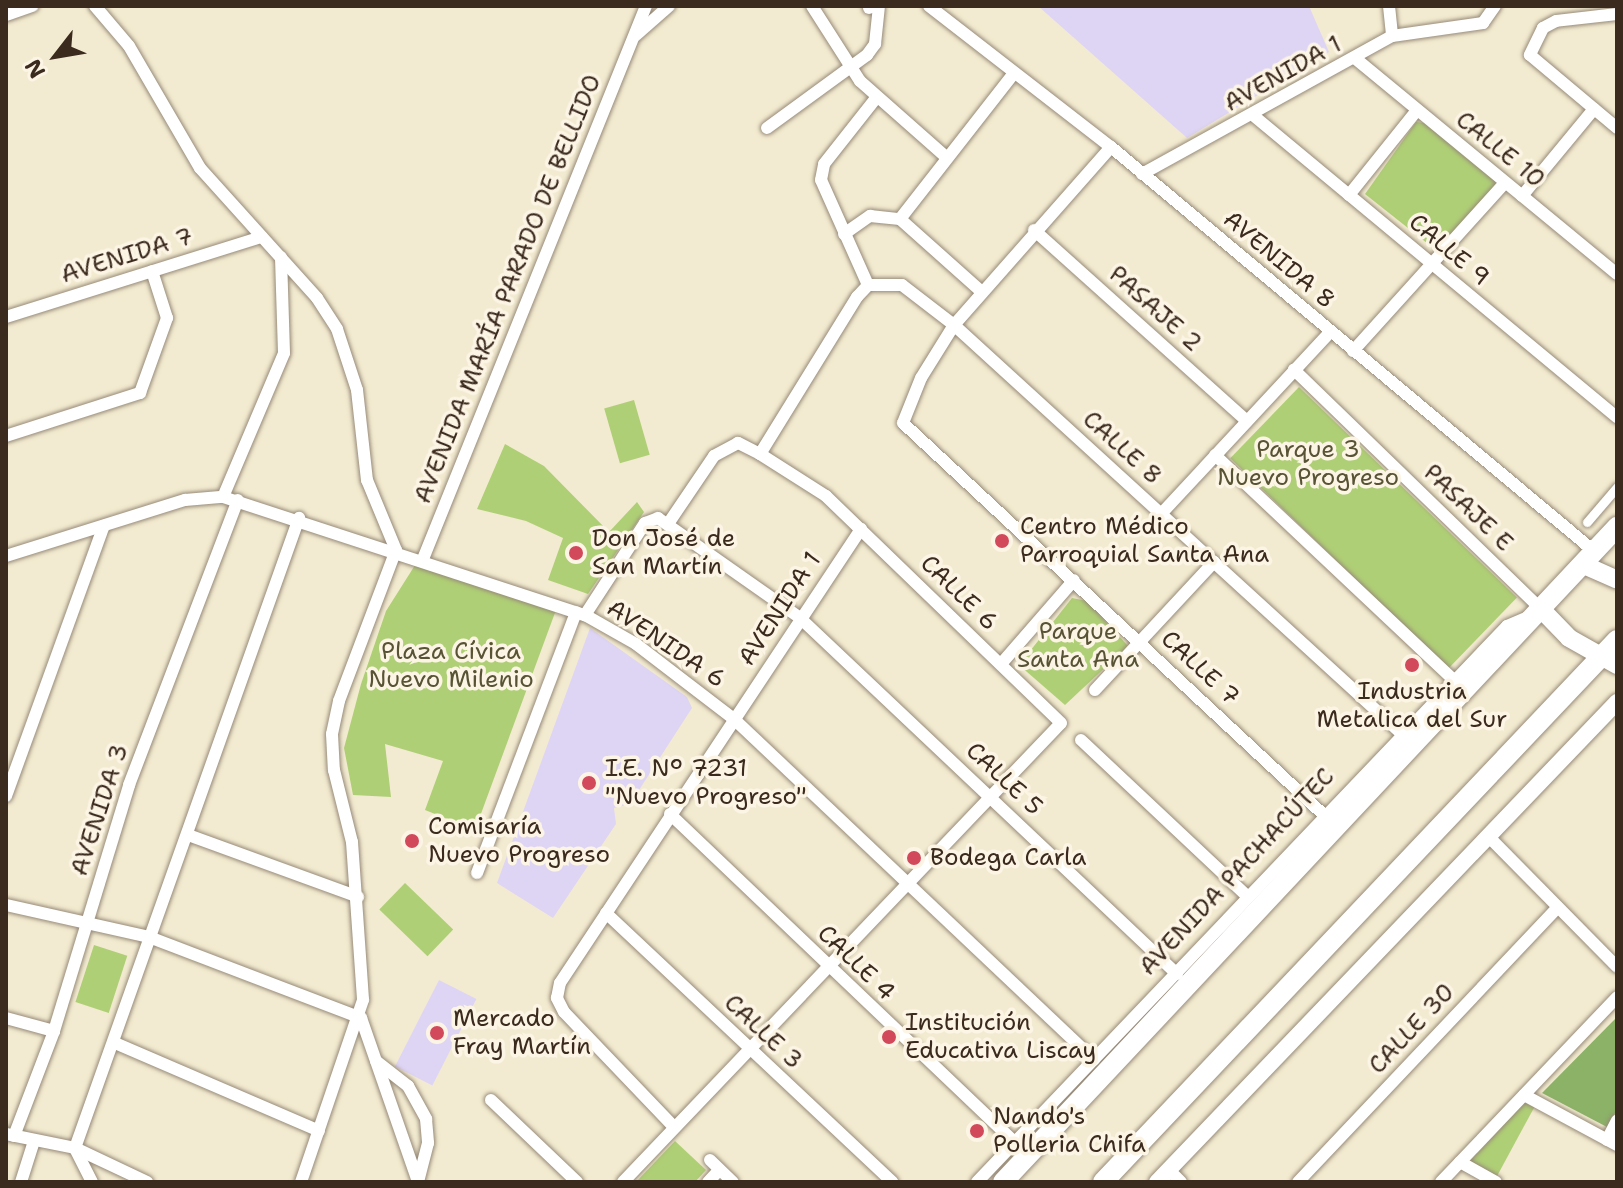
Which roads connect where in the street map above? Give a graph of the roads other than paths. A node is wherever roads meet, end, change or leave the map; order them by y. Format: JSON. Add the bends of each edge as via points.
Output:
{"nodes":[{"id":1,"x":32,"y":6,"type":"edge"},
{"id":2,"x":95,"y":6,"type":"edge"},
{"id":3,"x":646,"y":6,"type":"edge"},
{"id":4,"x":669,"y":6,"type":"edge"},
{"id":5,"x":812,"y":6,"type":"edge"},
{"id":6,"x":1389,"y":6,"type":"edge"},
{"id":7,"x":872,"y":7,"type":"edge"},
{"id":8,"x":929,"y":7,"type":"edge"},
{"id":9,"x":1494,"y":10,"type":"edge"},
{"id":10,"x":1617,"y":14,"type":"edge"},
{"id":11,"x":6,"y":15,"type":"edge"},
{"id":12,"x":1392,"y":36,"type":"junction"},
{"id":13,"x":633,"y":37,"type":"junction"},
{"id":14,"x":1356,"y":59,"type":"junction"},
{"id":15,"x":851,"y":69,"type":"junction"},
{"id":16,"x":1014,"y":73,"type":"junction"},
{"id":17,"x":877,"y":97,"type":"junction"},
{"id":18,"x":1594,"y":109,"type":"junction"},
{"id":19,"x":1417,"y":110,"type":"junction"},
{"id":20,"x":1254,"y":116,"type":"junction"},
{"id":21,"x":767,"y":128,"type":"dead end"},
{"id":22,"x":1617,"y":128,"type":"edge"},
{"id":23,"x":1111,"y":147,"type":"junction"},
{"id":24,"x":947,"y":158,"type":"junction"},
{"id":25,"x":1142,"y":174,"type":"junction"},
{"id":26,"x":1505,"y":183,"type":"junction"},
{"id":27,"x":1349,"y":195,"type":"junction"},
{"id":28,"x":1522,"y":196,"type":"junction"},
{"id":29,"x":900,"y":219,"type":"junction"},
{"id":30,"x":1034,"y":230,"type":"junction"},
{"id":31,"x":844,"y":234,"type":"junction"},
{"id":32,"x":262,"y":237,"type":"junction"},
{"id":33,"x":281,"y":257,"type":"junction"},
{"id":34,"x":1430,"y":263,"type":"junction"},
{"id":35,"x":152,"y":271,"type":"junction"},
{"id":36,"x":1617,"y":274,"type":"edge"},
{"id":37,"x":868,"y":285,"type":"junction"},
{"id":38,"x":982,"y":292,"type":"junction"},
{"id":39,"x":6,"y":317,"type":"edge"},
{"id":40,"x":954,"y":325,"type":"junction"},
{"id":41,"x":1330,"y":332,"type":"junction"},
{"id":42,"x":1353,"y":351,"type":"junction"},
{"id":43,"x":1294,"y":370,"type":"junction"},
{"id":44,"x":1617,"y":417,"type":"edge"},
{"id":45,"x":1247,"y":421,"type":"junction"},
{"id":46,"x":6,"y":436,"type":"edge"},
{"id":47,"x":760,"y":454,"type":"junction"},
{"id":48,"x":1215,"y":455,"type":"junction"},
{"id":49,"x":1617,"y":487,"type":"edge"},
{"id":50,"x":223,"y":497,"type":"junction"},
{"id":51,"x":238,"y":500,"type":"junction"},
{"id":52,"x":1161,"y":514,"type":"junction"},
{"id":53,"x":299,"y":518,"type":"junction"},
{"id":54,"x":1587,"y":522,"type":"dead end"},
{"id":55,"x":668,"y":524,"type":"junction"},
{"id":56,"x":104,"y":526,"type":"junction"},
{"id":57,"x":1617,"y":527,"type":"edge"},
{"id":58,"x":861,"y":529,"type":"junction"},
{"id":59,"x":396,"y":550,"type":"junction"},
{"id":60,"x":6,"y":556,"type":"edge"},
{"id":61,"x":423,"y":559,"type":"junction"},
{"id":62,"x":1590,"y":559,"type":"junction"},
{"id":63,"x":1214,"y":562,"type":"junction"},
{"id":64,"x":1074,"y":580,"type":"junction"},
{"id":65,"x":1617,"y":580,"type":"edge"},
{"id":66,"x":1543,"y":611,"type":"junction"},
{"id":67,"x":580,"y":613,"type":"junction"},
{"id":68,"x":799,"y":617,"type":"junction"},
{"id":69,"x":1617,"y":640,"type":"edge"},
{"id":70,"x":1139,"y":642,"type":"junction"},
{"id":71,"x":1610,"y":661,"type":"edge"},
{"id":72,"x":1001,"y":664,"type":"junction"},
{"id":73,"x":1454,"y":680,"type":"junction"},
{"id":74,"x":1095,"y":690,"type":"dead end"},
{"id":75,"x":1613,"y":708,"type":"edge"},
{"id":76,"x":735,"y":720,"type":"junction"},
{"id":77,"x":1402,"y":734,"type":"junction"},
{"id":78,"x":1081,"y":740,"type":"dead end"},
{"id":79,"x":6,"y":796,"type":"edge"},
{"id":80,"x":992,"y":797,"type":"junction"},
{"id":81,"x":670,"y":814,"type":"junction"},
{"id":82,"x":1325,"y":816,"type":"junction"},
{"id":83,"x":188,"y":835,"type":"junction"},
{"id":84,"x":1489,"y":837,"type":"junction"},
{"id":85,"x":477,"y":873,"type":"dead end"},
{"id":86,"x":910,"y":884,"type":"junction"},
{"id":87,"x":358,"y":897,"type":"junction"},
{"id":88,"x":1248,"y":897,"type":"junction"},
{"id":89,"x":6,"y":905,"type":"edge"},
{"id":90,"x":1558,"y":907,"type":"junction"},
{"id":91,"x":606,"y":913,"type":"junction"},
{"id":92,"x":87,"y":926,"type":"junction"},
{"id":93,"x":149,"y":937,"type":"junction"},
{"id":94,"x":828,"y":967,"type":"junction"},
{"id":95,"x":1617,"y":967,"type":"edge"},
{"id":96,"x":1177,"y":974,"type":"junction"},
{"id":97,"x":1617,"y":997,"type":"edge"},
{"id":98,"x":6,"y":1018,"type":"edge"},
{"id":99,"x":361,"y":1018,"type":"junction"},
{"id":100,"x":54,"y":1031,"type":"junction"},
{"id":101,"x":115,"y":1043,"type":"junction"},
{"id":102,"x":748,"y":1049,"type":"junction"},
{"id":103,"x":1094,"y":1059,"type":"junction"},
{"id":104,"x":376,"y":1061,"type":"junction"},
{"id":105,"x":1524,"y":1095,"type":"junction"},
{"id":106,"x":491,"y":1100,"type":"dead end"},
{"id":107,"x":1617,"y":1120,"type":"edge"},
{"id":108,"x":674,"y":1127,"type":"junction"},
{"id":109,"x":319,"y":1131,"type":"junction"},
{"id":110,"x":10,"y":1135,"type":"edge"},
{"id":111,"x":34,"y":1141,"type":"junction"},
{"id":112,"x":1014,"y":1142,"type":"junction"},
{"id":113,"x":1612,"y":1143,"type":"edge"},
{"id":114,"x":75,"y":1148,"type":"junction"},
{"id":115,"x":1460,"y":1162,"type":"junction"},
{"id":116,"x":1163,"y":1176,"type":"edge"},
{"id":117,"x":21,"y":1182,"type":"edge"},
{"id":118,"x":92,"y":1182,"type":"edge"},
{"id":119,"x":147,"y":1182,"type":"edge"},
{"id":120,"x":301,"y":1182,"type":"edge"},
{"id":121,"x":418,"y":1182,"type":"edge"},
{"id":122,"x":577,"y":1182,"type":"edge"},
{"id":123,"x":623,"y":1182,"type":"edge"},
{"id":124,"x":708,"y":1182,"type":"edge"},
{"id":125,"x":733,"y":1182,"type":"edge"},
{"id":126,"x":892,"y":1182,"type":"edge"},
{"id":127,"x":977,"y":1182,"type":"edge"},
{"id":128,"x":1003,"y":1182,"type":"edge"},
{"id":129,"x":1103,"y":1182,"type":"edge"},
{"id":130,"x":1181,"y":1182,"type":"edge"},
{"id":131,"x":1298,"y":1182,"type":"edge"},
{"id":132,"x":1441,"y":1182,"type":"edge"},
{"id":133,"x":1496,"y":1182,"type":"edge"}],
"edges":[{"from":1,"to":11,"type":"street"},
{"from":2,"to":32,"type":"street","via":[[129,46],[200,168]]},
{"from":3,"to":13,"type":"street","name":"AVENIDA MARÍA PARADO DE BELLIDO"},
{"from":4,"to":13,"type":"street","name":"AVENIDA MARÍA PARADO DE BELLIDO"},
{"from":5,"to":15,"type":"street"},
{"from":6,"to":12,"type":"street"},
{"from":7,"to":15,"type":"street","via":[[875,44]]},
{"from":8,"to":16,"type":"street","name":"AVENIDA 8"},
{"from":9,"to":12,"type":"street","name":"AVENIDA 1","via":[[1483,23]]},
{"from":10,"to":18,"type":"street","via":[[1556,21],[1543,28],[1530,55]]},
{"from":12,"to":14,"type":"street","name":"AVENIDA 1"},
{"from":13,"to":61,"type":"street","name":"AVENIDA MARÍA PARADO DE BELLIDO"},
{"from":14,"to":19,"type":"street","name":"CALLE 10"},
{"from":14,"to":20,"type":"street","name":"AVENIDA 1"},
{"from":15,"to":17,"type":"street"},
{"from":15,"to":21,"type":"street"},
{"from":16,"to":23,"type":"street","name":"AVENIDA 8"},
{"from":16,"to":24,"type":"street"},
{"from":17,"to":24,"type":"street"},
{"from":17,"to":31,"type":"street","via":[[824,164],[821,180]]},
{"from":18,"to":22,"type":"street"},
{"from":18,"to":28,"type":"street"},
{"from":19,"to":26,"type":"street","name":"CALLE 10"},
{"from":19,"to":27,"type":"street"},
{"from":20,"to":25,"type":"street","name":"AVENIDA 1"},
{"from":20,"to":27,"type":"street","name":"CALLE 9"},
{"from":23,"to":25,"type":"street","name":"AVENIDA 8"},
{"from":23,"to":30,"type":"street"},
{"from":24,"to":29,"type":"street"},
{"from":25,"to":41,"type":"street","name":"AVENIDA 8"},
{"from":26,"to":28,"type":"street","name":"CALLE 10"},
{"from":26,"to":34,"type":"street"},
{"from":27,"to":34,"type":"street","name":"CALLE 9"},
{"from":28,"to":36,"type":"street","name":"CALLE 10"},
{"from":29,"to":31,"type":"street","via":[[870,216]]},
{"from":29,"to":38,"type":"street"},
{"from":30,"to":38,"type":"street"},
{"from":30,"to":45,"type":"street","name":"PASAJE 2"},
{"from":31,"to":37,"type":"street"},
{"from":32,"to":33,"type":"street"},
{"from":32,"to":35,"type":"street","name":"AVENIDA 7"},
{"from":33,"to":50,"type":"street","via":[[284,353]]},
{"from":33,"to":59,"type":"street","via":[[317,298],[341,339],[357,390],[367,480]]},
{"from":34,"to":42,"type":"street"},
{"from":34,"to":44,"type":"street","name":"CALLE 9"},
{"from":35,"to":39,"type":"street","name":"AVENIDA 7"},
{"from":35,"to":46,"type":"street","via":[[167,318],[140,393]]},
{"from":37,"to":40,"type":"street","name":"CALLE 8","via":[[902,285]]},
{"from":37,"to":47,"type":"street"},
{"from":38,"to":40,"type":"street"},
{"from":40,"to":52,"type":"street","name":"CALLE 8"},
{"from":40,"to":64,"type":"street","name":"CALLE 7","via":[[921,378],[903,423]]},
{"from":41,"to":42,"type":"street","name":"AVENIDA 8"},
{"from":41,"to":43,"type":"street"},
{"from":42,"to":62,"type":"street","name":"AVENIDA 8"},
{"from":43,"to":45,"type":"street"},
{"from":43,"to":66,"type":"street","name":"PASAJE E"},
{"from":45,"to":48,"type":"street"},
{"from":47,"to":55,"type":"street","via":[[738,443],[714,456]]},
{"from":47,"to":58,"type":"street","name":"CALLE 6","via":[[826,496]]},
{"from":48,"to":52,"type":"street"},
{"from":48,"to":73,"type":"street"},
{"from":49,"to":54,"type":"street"},
{"from":50,"to":51,"type":"street","name":"AVENIDA 6"},
{"from":50,"to":56,"type":"street","name":"AVENIDA 6","via":[[185,500]]},
{"from":51,"to":53,"type":"street","name":"AVENIDA 6"},
{"from":51,"to":92,"type":"street","name":"AVENIDA 3","via":[[129,785]]},
{"from":52,"to":63,"type":"street","name":"CALLE 8"},
{"from":53,"to":59,"type":"street","name":"AVENIDA 6"},
{"from":53,"to":83,"type":"street"},
{"from":55,"to":67,"type":"street","via":[[658,518],[645,523]]},
{"from":55,"to":68,"type":"street","name":"CALLE 5"},
{"from":56,"to":60,"type":"street","name":"AVENIDA 6"},
{"from":56,"to":79,"type":"street"},
{"from":57,"to":62,"type":"main road","name":"AVENIDA PACHACÚTEC"},
{"from":58,"to":68,"type":"street","name":"AVENIDA 1"},
{"from":58,"to":72,"type":"street","name":"CALLE 6"},
{"from":59,"to":61,"type":"street","name":"AVENIDA 6"},
{"from":59,"to":87,"type":"street","via":[[339,701],[332,734]]},
{"from":61,"to":67,"type":"street","name":"AVENIDA 6"},
{"from":62,"to":65,"type":"main road"},
{"from":62,"to":66,"type":"main road","name":"AVENIDA PACHACÚTEC"},
{"from":63,"to":70,"type":"street"},
{"from":63,"to":77,"type":"street","name":"CALLE 8"},
{"from":64,"to":70,"type":"street","name":"CALLE 7"},
{"from":64,"to":72,"type":"street"},
{"from":66,"to":71,"type":"main road","via":[[1569,638]]},
{"from":66,"to":73,"type":"street","name":"AVENIDA PACHACÚTEC","via":[[1507,626]]},
{"from":66,"to":128,"type":"main road","name":"AVENIDA PACHACÚTEC"},
{"from":67,"to":76,"type":"street","name":"AVENIDA 6","via":[[636,644]]},
{"from":67,"to":85,"type":"street"},
{"from":68,"to":76,"type":"street","name":"AVENIDA 1"},
{"from":68,"to":80,"type":"street","name":"CALLE 5"},
{"from":69,"to":71,"type":"main road"},
{"from":70,"to":74,"type":"street"},
{"from":70,"to":82,"type":"street","name":"CALLE 7"},
{"from":71,"to":129,"type":"main road"},
{"from":72,"to":80,"type":"street","name":"CALLE 6","via":[[1061,723]]},
{"from":73,"to":77,"type":"street","name":"AVENIDA PACHACÚTEC"},
{"from":75,"to":84,"type":"street"},
{"from":76,"to":81,"type":"street","name":"AVENIDA 1"},
{"from":76,"to":86,"type":"street","name":"AVENIDA 6"},
{"from":77,"to":82,"type":"street","name":"AVENIDA PACHACÚTEC"},
{"from":78,"to":88,"type":"street"},
{"from":80,"to":86,"type":"street"},
{"from":80,"to":96,"type":"street","name":"CALLE 5"},
{"from":81,"to":91,"type":"street","name":"AVENIDA 1"},
{"from":81,"to":94,"type":"street","name":"CALLE 4"},
{"from":82,"to":88,"type":"street","name":"AVENIDA PACHACÚTEC"},
{"from":83,"to":87,"type":"street"},
{"from":83,"to":93,"type":"street"},
{"from":84,"to":90,"type":"street"},
{"from":84,"to":116,"type":"street"},
{"from":86,"to":94,"type":"street"},
{"from":86,"to":103,"type":"street","name":"AVENIDA 6"},
{"from":87,"to":99,"type":"street"},
{"from":88,"to":96,"type":"street","name":"AVENIDA PACHACÚTEC"},
{"from":89,"to":92,"type":"street"},
{"from":90,"to":95,"type":"street"},
{"from":90,"to":131,"type":"street","name":"CALLE 30"},
{"from":91,"to":102,"type":"street","name":"CALLE 3"},
{"from":91,"to":108,"type":"street","name":"AVENIDA 1","via":[[560,983],[557,998],[564,1012]]},
{"from":92,"to":93,"type":"street"},
{"from":92,"to":100,"type":"street","name":"AVENIDA 3"},
{"from":93,"to":99,"type":"street"},
{"from":93,"to":101,"type":"street"},
{"from":94,"to":102,"type":"street"},
{"from":94,"to":112,"type":"street","name":"CALLE 4"},
{"from":96,"to":103,"type":"street","name":"AVENIDA PACHACÚTEC"},
{"from":97,"to":105,"type":"street"},
{"from":98,"to":100,"type":"street"},
{"from":99,"to":104,"type":"street"},
{"from":99,"to":109,"type":"street"},
{"from":100,"to":110,"type":"street","name":"AVENIDA 3"},
{"from":101,"to":109,"type":"street"},
{"from":101,"to":114,"type":"street"},
{"from":102,"to":108,"type":"street"},
{"from":102,"to":126,"type":"street","name":"CALLE 3"},
{"from":103,"to":112,"type":"street","name":"AVENIDA PACHACÚTEC"},
{"from":104,"to":121,"type":"street"},
{"from":104,"to":121,"type":"street","via":[[408,1086],[426,1119],[428,1143]]},
{"from":105,"to":113,"type":"street"},
{"from":105,"to":115,"type":"street"},
{"from":106,"to":122,"type":"street"},
{"from":107,"to":113,"type":"street"},
{"from":108,"to":123,"type":"street"},
{"from":109,"to":120,"type":"street"},
{"from":110,"to":111,"type":"street"},
{"from":111,"to":114,"type":"street"},
{"from":111,"to":117,"type":"street"},
{"from":112,"to":127,"type":"street","name":"AVENIDA PACHACÚTEC"},
{"from":114,"to":118,"type":"street"},
{"from":114,"to":119,"type":"street"},
{"from":115,"to":132,"type":"street"},
{"from":115,"to":133,"type":"street"},
{"from":116,"to":130,"type":"street"},
{"from":124,"to":125,"type":"street","via":[[714,1165]]}]}
